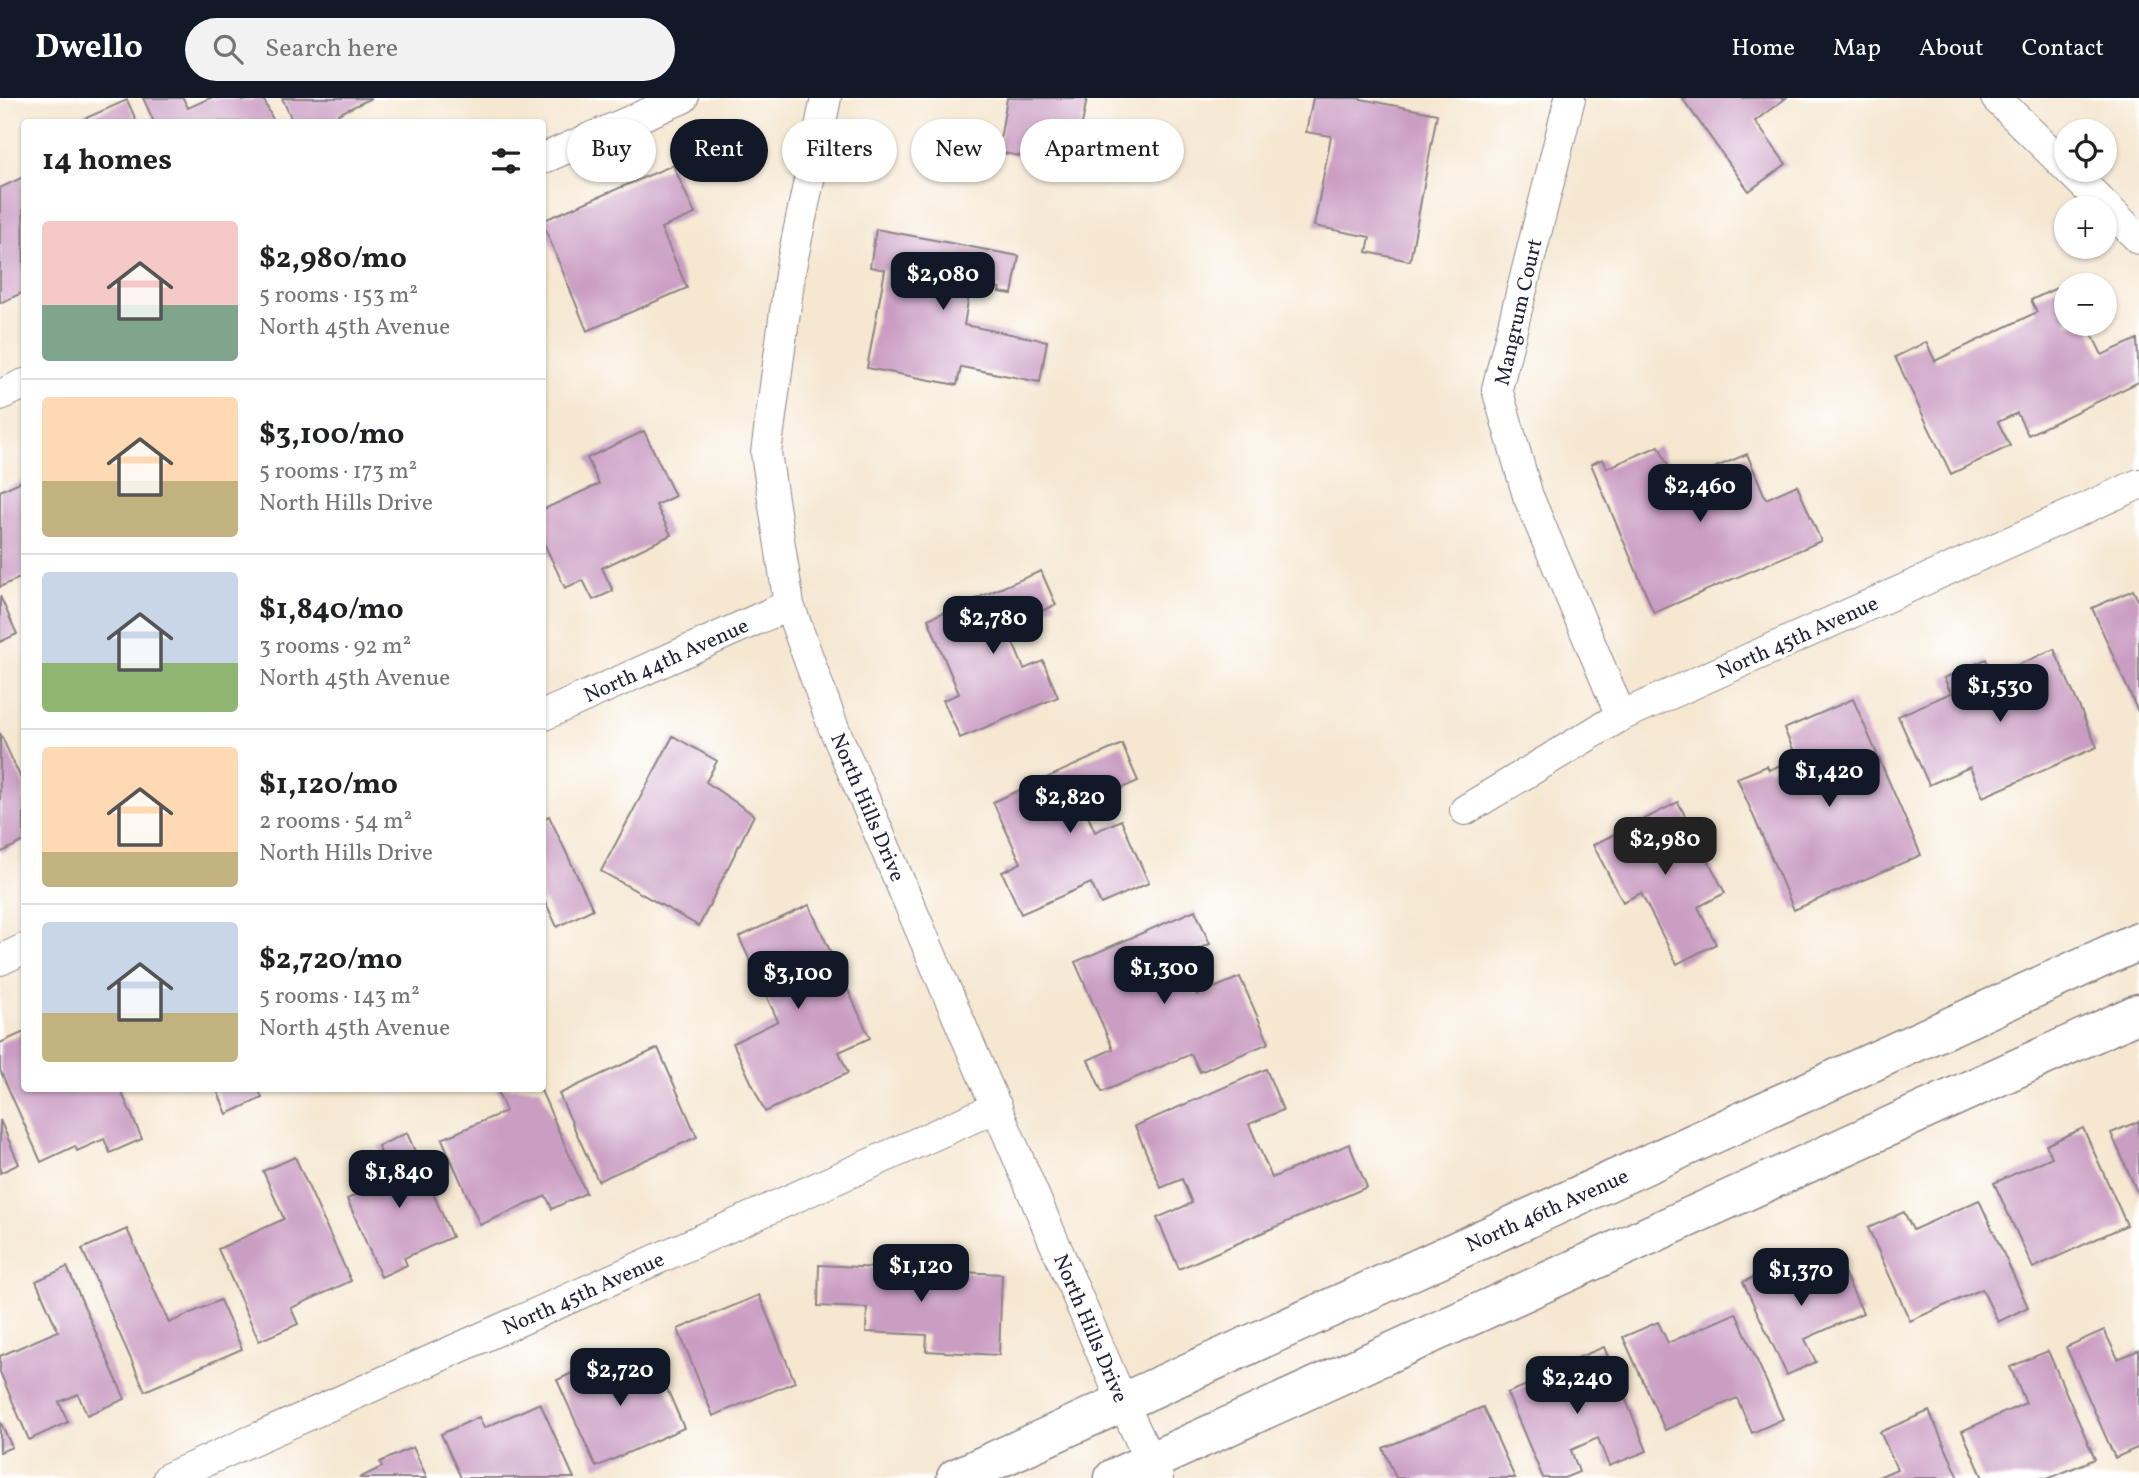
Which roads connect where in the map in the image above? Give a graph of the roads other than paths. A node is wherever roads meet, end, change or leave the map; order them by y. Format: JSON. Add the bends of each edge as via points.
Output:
{"nodes":[{"id":1,"x":683,"y":98,"type":"edge"},
{"id":2,"x":826,"y":98,"type":"edge"},
{"id":3,"x":1570,"y":98,"type":"edge"},
{"id":4,"x":1996,"y":98,"type":"edge"},
{"id":5,"x":2054,"y":155,"type":"edge"},
{"id":6,"x":546,"y":157,"type":"edge"},
{"id":7,"x":2081,"y":182,"type":"edge"},
{"id":8,"x":2139,"y":239,"type":"edge"},
{"id":9,"x":21,"y":385,"type":"edge"},
{"id":10,"x":0,"y":395,"type":"edge"},
{"id":11,"x":2139,"y":484,"type":"edge"},
{"id":12,"x":789,"y":605,"type":"junction"},
{"id":13,"x":546,"y":714,"type":"edge"},
{"id":14,"x":1621,"y":716,"type":"junction"},
{"id":15,"x":1465,"y":810,"type":"dead end"},
{"id":16,"x":2139,"y":940,"type":"edge"},
{"id":17,"x":21,"y":950,"type":"edge"},
{"id":18,"x":0,"y":960,"type":"edge"},
{"id":19,"x":2139,"y":1013,"type":"edge"},
{"id":20,"x":998,"y":1107,"type":"junction"},
{"id":21,"x":1123,"y":1403,"type":"junction"},
{"id":22,"x":1154,"y":1470,"type":"edge"},
{"id":23,"x":169,"y":1478,"type":"edge"},
{"id":24,"x":956,"y":1478,"type":"edge"},
{"id":25,"x":1114,"y":1478,"type":"edge"}],
"edges":[{"from":1,"to":6,"type":"street"},
{"from":2,"to":12,"type":"street","name":"North Hills Drive","via":[[790,267],[766,453]]},
{"from":3,"to":14,"type":"street","name":"Mangrum Court","via":[[1497,389],[1528,496]]},
{"from":4,"to":5,"type":"street"},
{"from":7,"to":8,"type":"street"},
{"from":9,"to":10,"type":"street"},
{"from":11,"to":14,"type":"street","name":"North 45th Avenue"},
{"from":12,"to":13,"type":"street","name":"North 44th Avenue"},
{"from":12,"to":20,"type":"street","name":"North Hills Drive","via":[[832,726]]},
{"from":14,"to":15,"type":"street","name":"North 45th Avenue"},
{"from":16,"to":21,"type":"street","name":"North 46th Avenue"},
{"from":17,"to":18,"type":"street"},
{"from":19,"to":22,"type":"street"},
{"from":20,"to":21,"type":"street","name":"North Hills Drive"},
{"from":20,"to":23,"type":"street","name":"North 45th Avenue"},
{"from":21,"to":22,"type":"street","name":"North Hills Drive"},
{"from":21,"to":24,"type":"street","name":"North 46th Avenue"},
{"from":22,"to":25,"type":"street"}]}
